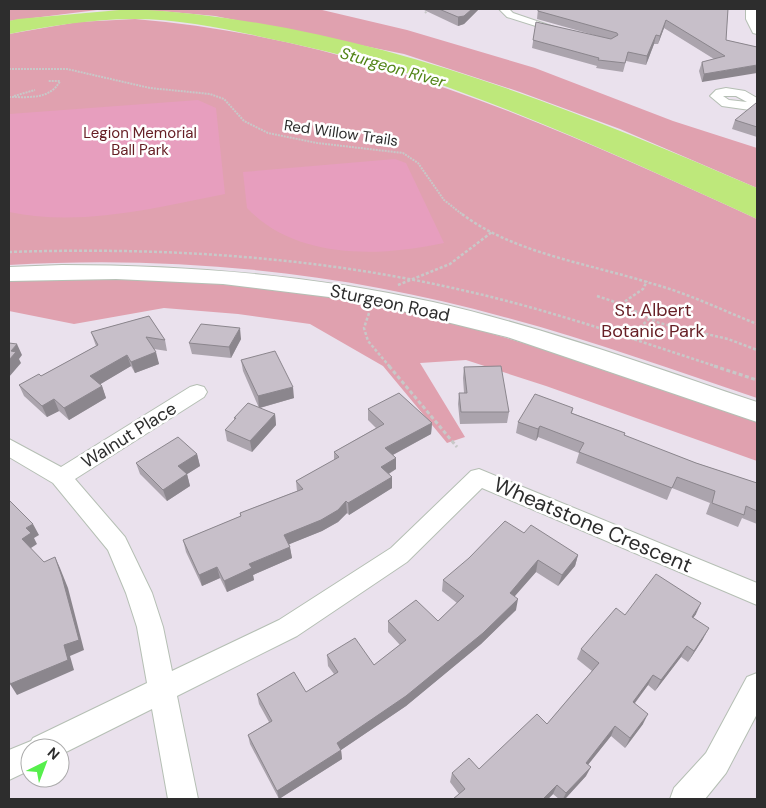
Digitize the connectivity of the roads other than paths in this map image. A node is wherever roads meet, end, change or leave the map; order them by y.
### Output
1 (504, 9) edge
2 (752, 9) edge
3 (757, 31) edge
4 (573, 35) edge
5 (9, 274) edge
6 (197, 392) dead end
7 (757, 412) edge
8 (9, 447) edge
9 (61, 477) junction
10 (757, 594) edge
11 (757, 686) edge
12 (162, 688) junction
13 (63, 738) edge
14 (182, 799) edge
15 (685, 799) edge

1 - 4 street
2 - 3 street
5 - 7 main road, Sturgeon Road
6 - 9 street, Walnut Place
8 - 9 street
9 - 12 street
10 - 12 street, Wheatstone Crescent
11 - 15 street
12 - 13 street
12 - 14 street

